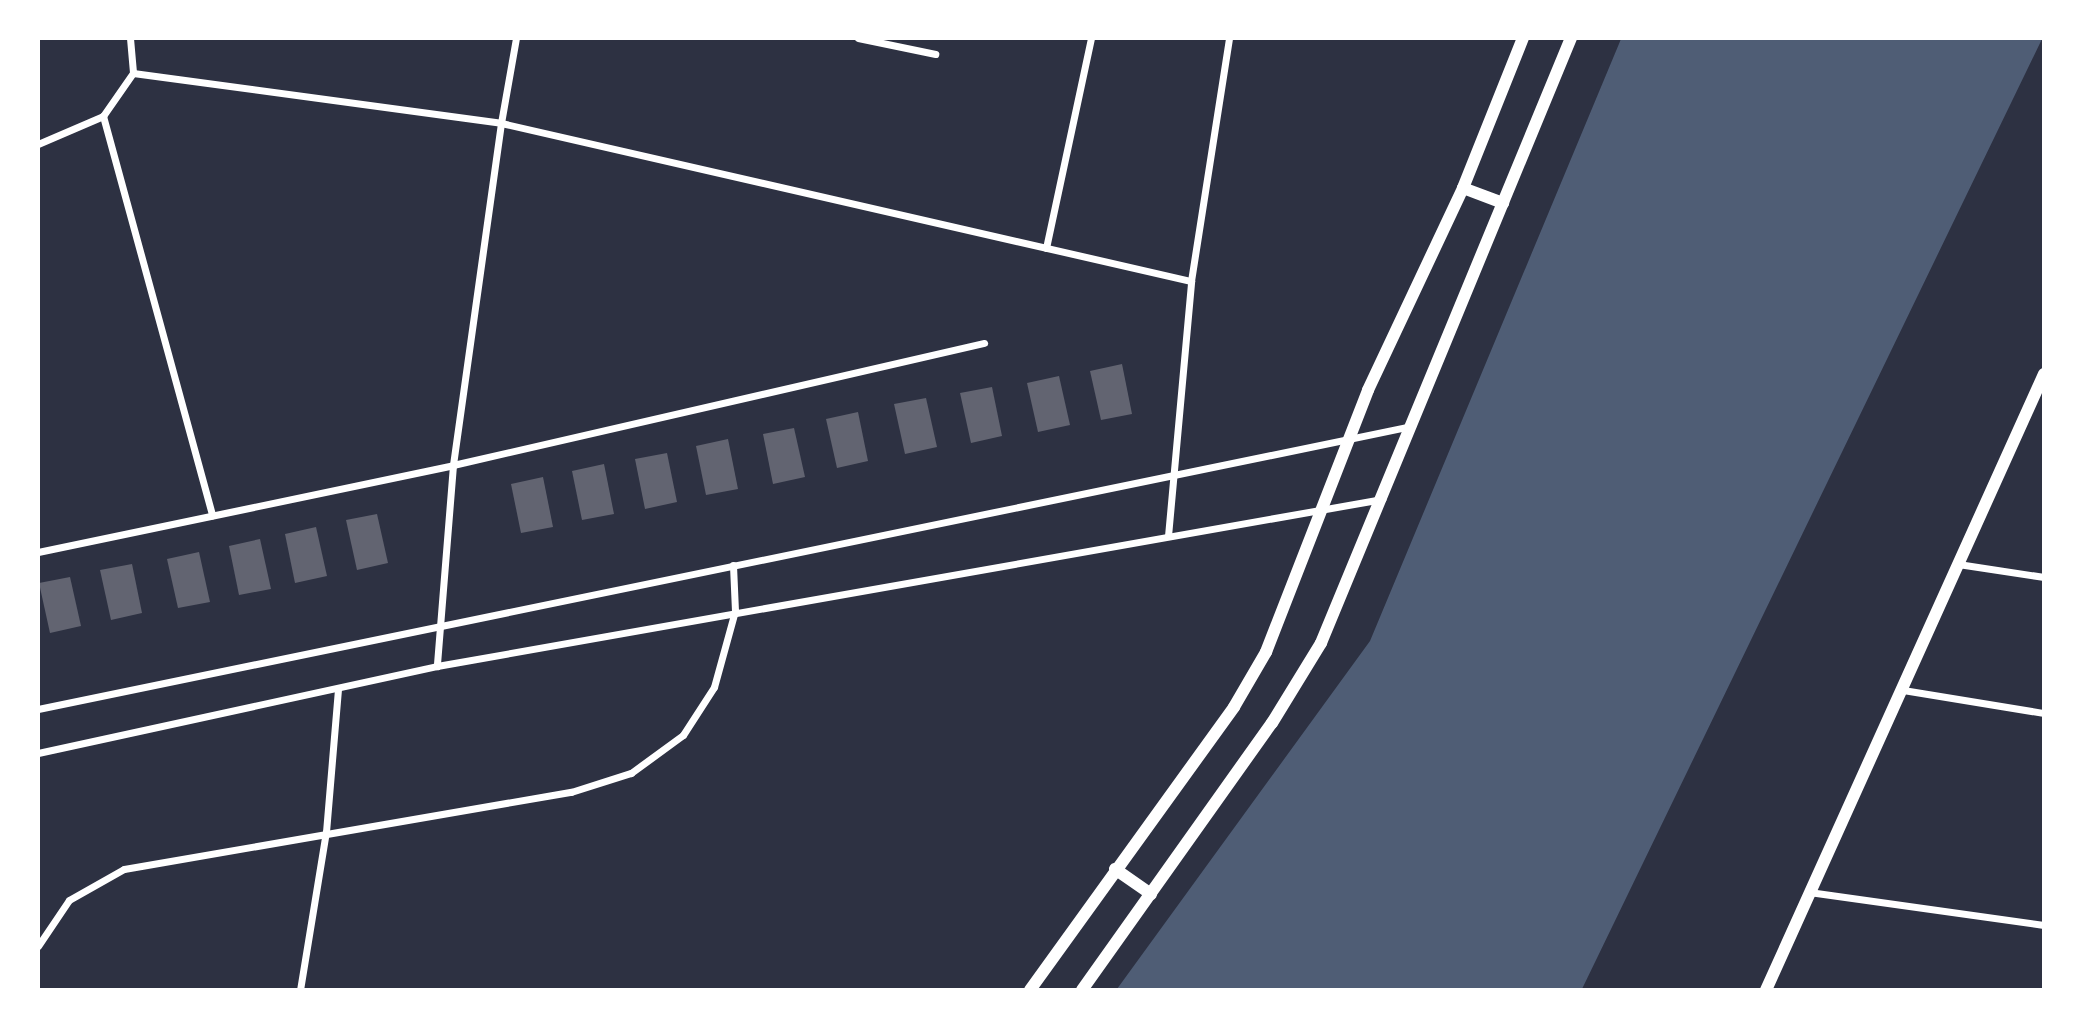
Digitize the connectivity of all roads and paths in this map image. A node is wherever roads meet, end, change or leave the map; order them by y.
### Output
1 (130, 38) edge
2 (516, 38) edge
3 (858, 38) edge
4 (1091, 38) edge
5 (1229, 38) edge
6 (1523, 38) edge
7 (1571, 38) edge
8 (935, 54) dead end
9 (133, 73) junction
10 (103, 116) junction
11 (501, 122) junction
12 (38, 144) edge
13 (1463, 188) junction
14 (1503, 203) junction
15 (1046, 248) junction
16 (1191, 281) junction
17 (984, 343) dead end
18 (2043, 374) edge
19 (1413, 425) junction
20 (1347, 440) junction
21 (453, 465) junction
22 (1174, 475) junction
23 (1383, 499) junction
24 (1320, 510) junction
25 (212, 515) junction
26 (1168, 536) junction
27 (38, 552) edge
28 (1956, 564) junction
29 (733, 565) junction
30 (2043, 578) edge
31 (735, 611) junction
32 (441, 622) junction
33 (437, 666) junction
34 (338, 690) junction
35 (1903, 690) junction
36 (38, 709) edge
37 (2043, 713) edge
38 (38, 753) edge
39 (326, 832) junction
40 (1115, 869) junction
41 (1809, 892) junction
42 (1151, 894) junction
43 (2043, 925) edge
44 (38, 946) edge
45 (300, 989) edge
46 (1030, 989) edge
47 (1082, 989) edge
48 (1766, 989) edge

1 - 9 street
2 - 11 street
3 - 8 street
4 - 15 street
5 - 16 street
6 - 13 street
7 - 14 street
9 - 10 street
9 - 11 street
10 - 12 street
10 - 25 street
11 - 15 street
11 - 21 street
13 - 14 street
13 - 20 street
14 - 19 street
15 - 16 street
16 - 22 street
17 - 21 street
18 - 28 street
19 - 20 street
19 - 23 street
20 - 22 street
20 - 24 street
21 - 25 street
21 - 32 street
22 - 26 street
22 - 29 street
23 - 24 street
23 - 42 street
24 - 26 street
24 - 40 street
25 - 27 street
26 - 31 street
28 - 30 street
28 - 35 street
29 - 31 street
29 - 32 street
31 - 33 street
31 - 39 street
32 - 33 street
32 - 36 street
33 - 34 street
34 - 38 street
34 - 39 street
35 - 37 street
35 - 41 street
39 - 44 street
39 - 45 street
40 - 42 street
40 - 46 street
41 - 43 street
41 - 48 street
42 - 47 street

